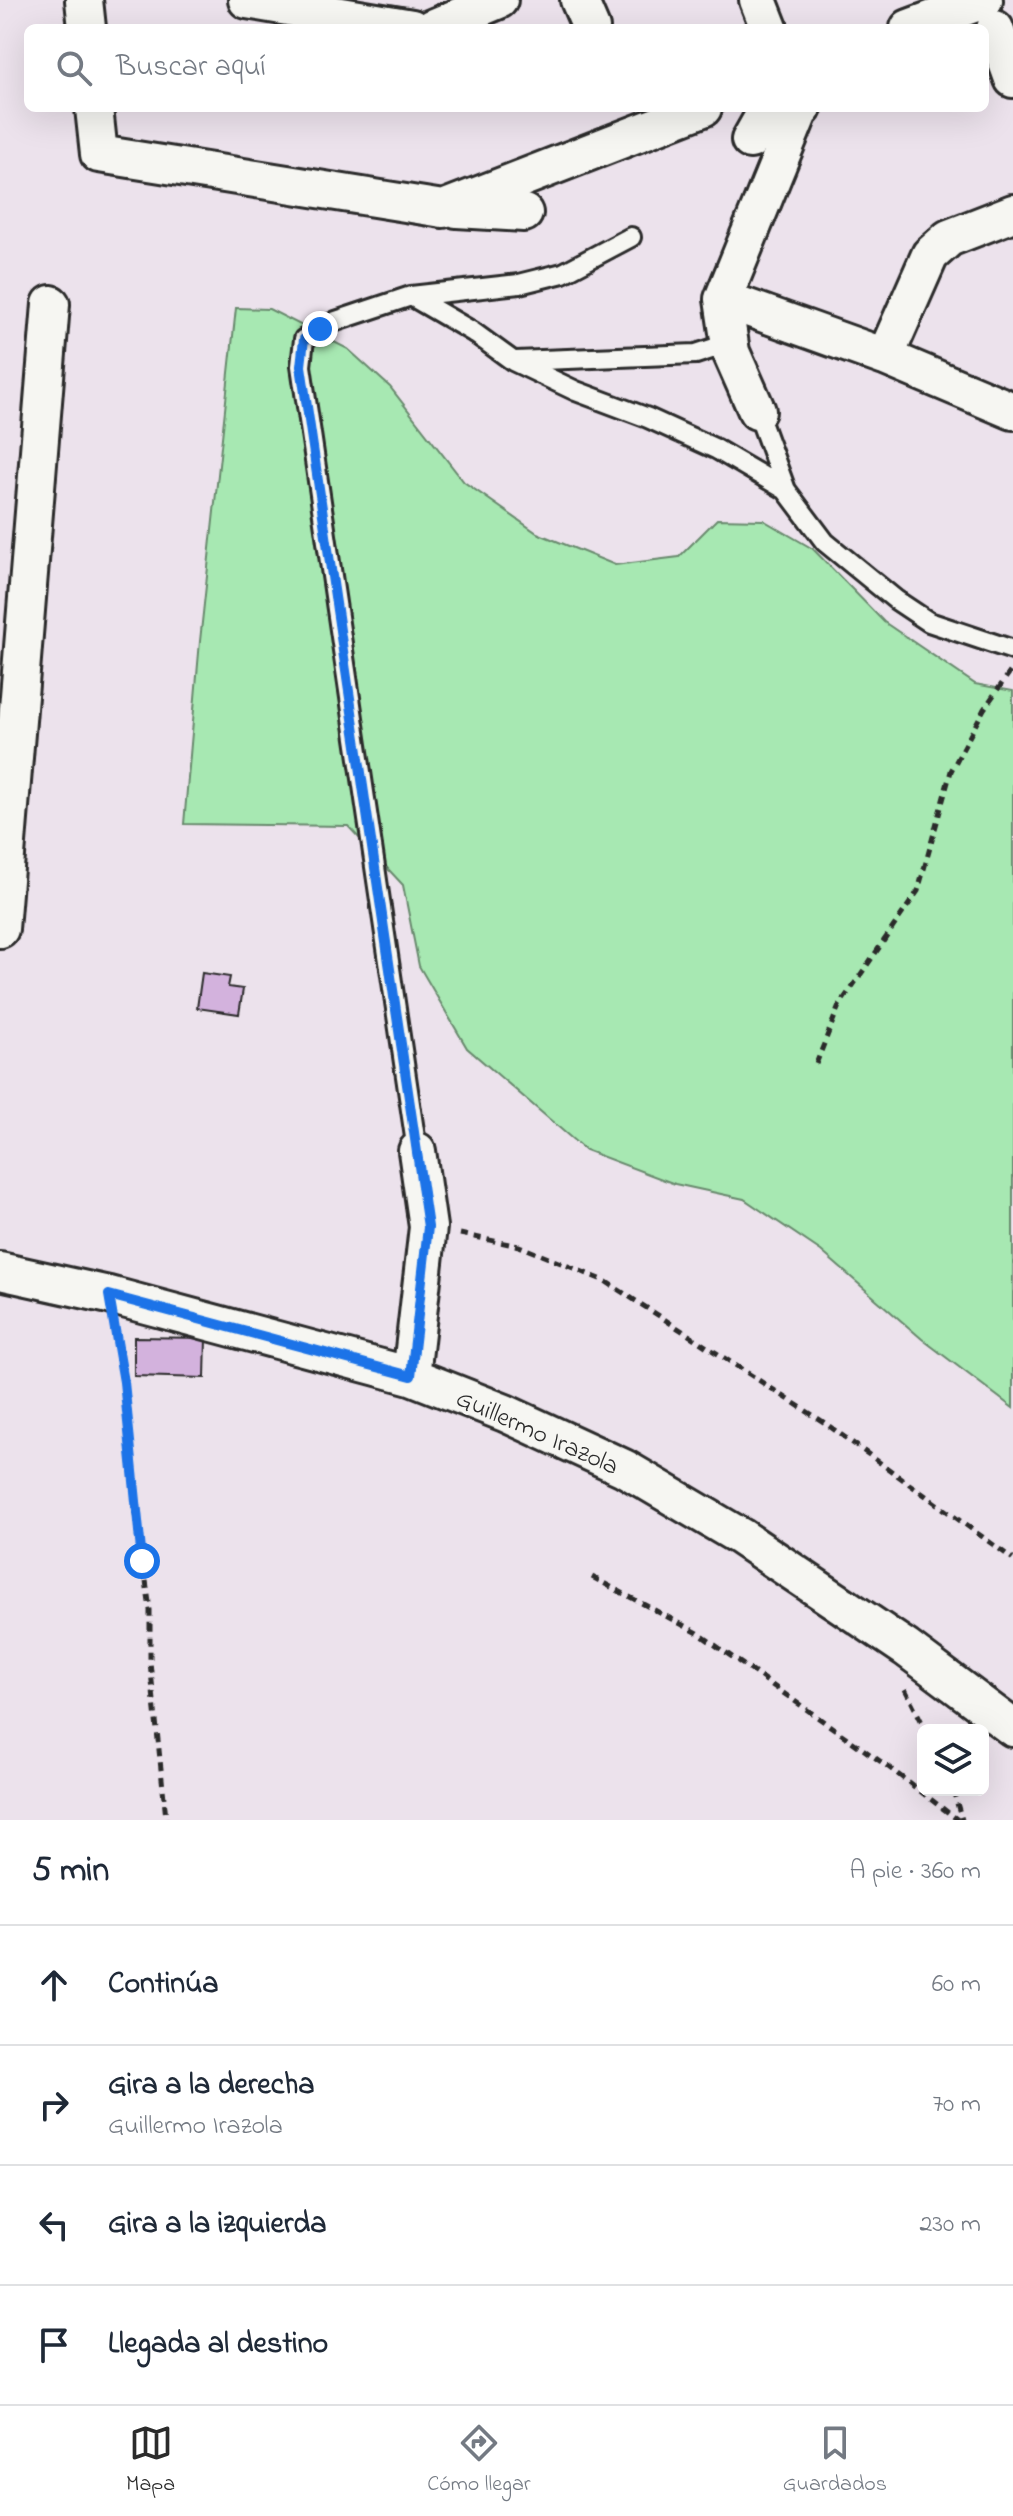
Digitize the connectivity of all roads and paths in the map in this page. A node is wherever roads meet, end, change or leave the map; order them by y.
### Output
1 (84, 0) edge
2 (499, 0) edge
3 (579, 0) edge
4 (758, 0) edge
5 (262, 1) edge
6 (994, 21) edge
7 (87, 24) edge
8 (390, 24) edge
9 (442, 24) edge
10 (589, 24) edge
11 (767, 24) edge
12 (958, 24) edge
13 (1013, 79) edge
14 (94, 112) edge
15 (682, 112) edge
16 (766, 112) edge
17 (799, 112) edge
18 (631, 122) edge
19 (750, 140) dead end
20 (443, 209) junction
21 (524, 213) dead end
22 (1013, 213) edge
23 (631, 237) dead end
24 (411, 296) junction
25 (723, 299) junction
26 (51, 304) dead end
27 (730, 343) junction
28 (885, 357) junction
29 (513, 361) junction
30 (757, 411) joint
31 (1013, 411) edge
32 (786, 490) junction
33 (1013, 650) edge
34 (1013, 668) edge
35 (0, 929) edge
36 (816, 1064) dead end
37 (417, 1151) joint
38 (428, 1227) junction
39 (0, 1271) edge
40 (109, 1295) junction
41 (411, 1376) junction
42 (1013, 1559) edge
43 (592, 1577) dead end
44 (1013, 1728) edge
45 (954, 1796) edge
46 (166, 1818) dead end
47 (960, 1820) edge

1 - 7 street
2 - 9 street
3 - 10 street
4 - 11 street
5 - 8 street
6 - 12 street
6 - 13 street
14 - 20 street
15 - 18 street
16 - 19 street
17 - 25 street
18 - 20 street
20 - 21 street
22 - 28 street
23 - 24 lane
24 - 29 lane
24 - 37 lane
25 - 27 street
25 - 28 street
26 - 35 street
27 - 29 lane
27 - 30 street
28 - 31 street
29 - 32 lane
30 - 32 lane
32 - 33 lane
34 - 36 path
37 - 38 street
38 - 41 street
38 - 42 path
39 - 40 street, Guillermo Irazola
40 - 41 street, Guillermo Irazola
40 - 46 path
41 - 44 street, Guillermo Irazola
43 - 47 path
45 - 47 path

